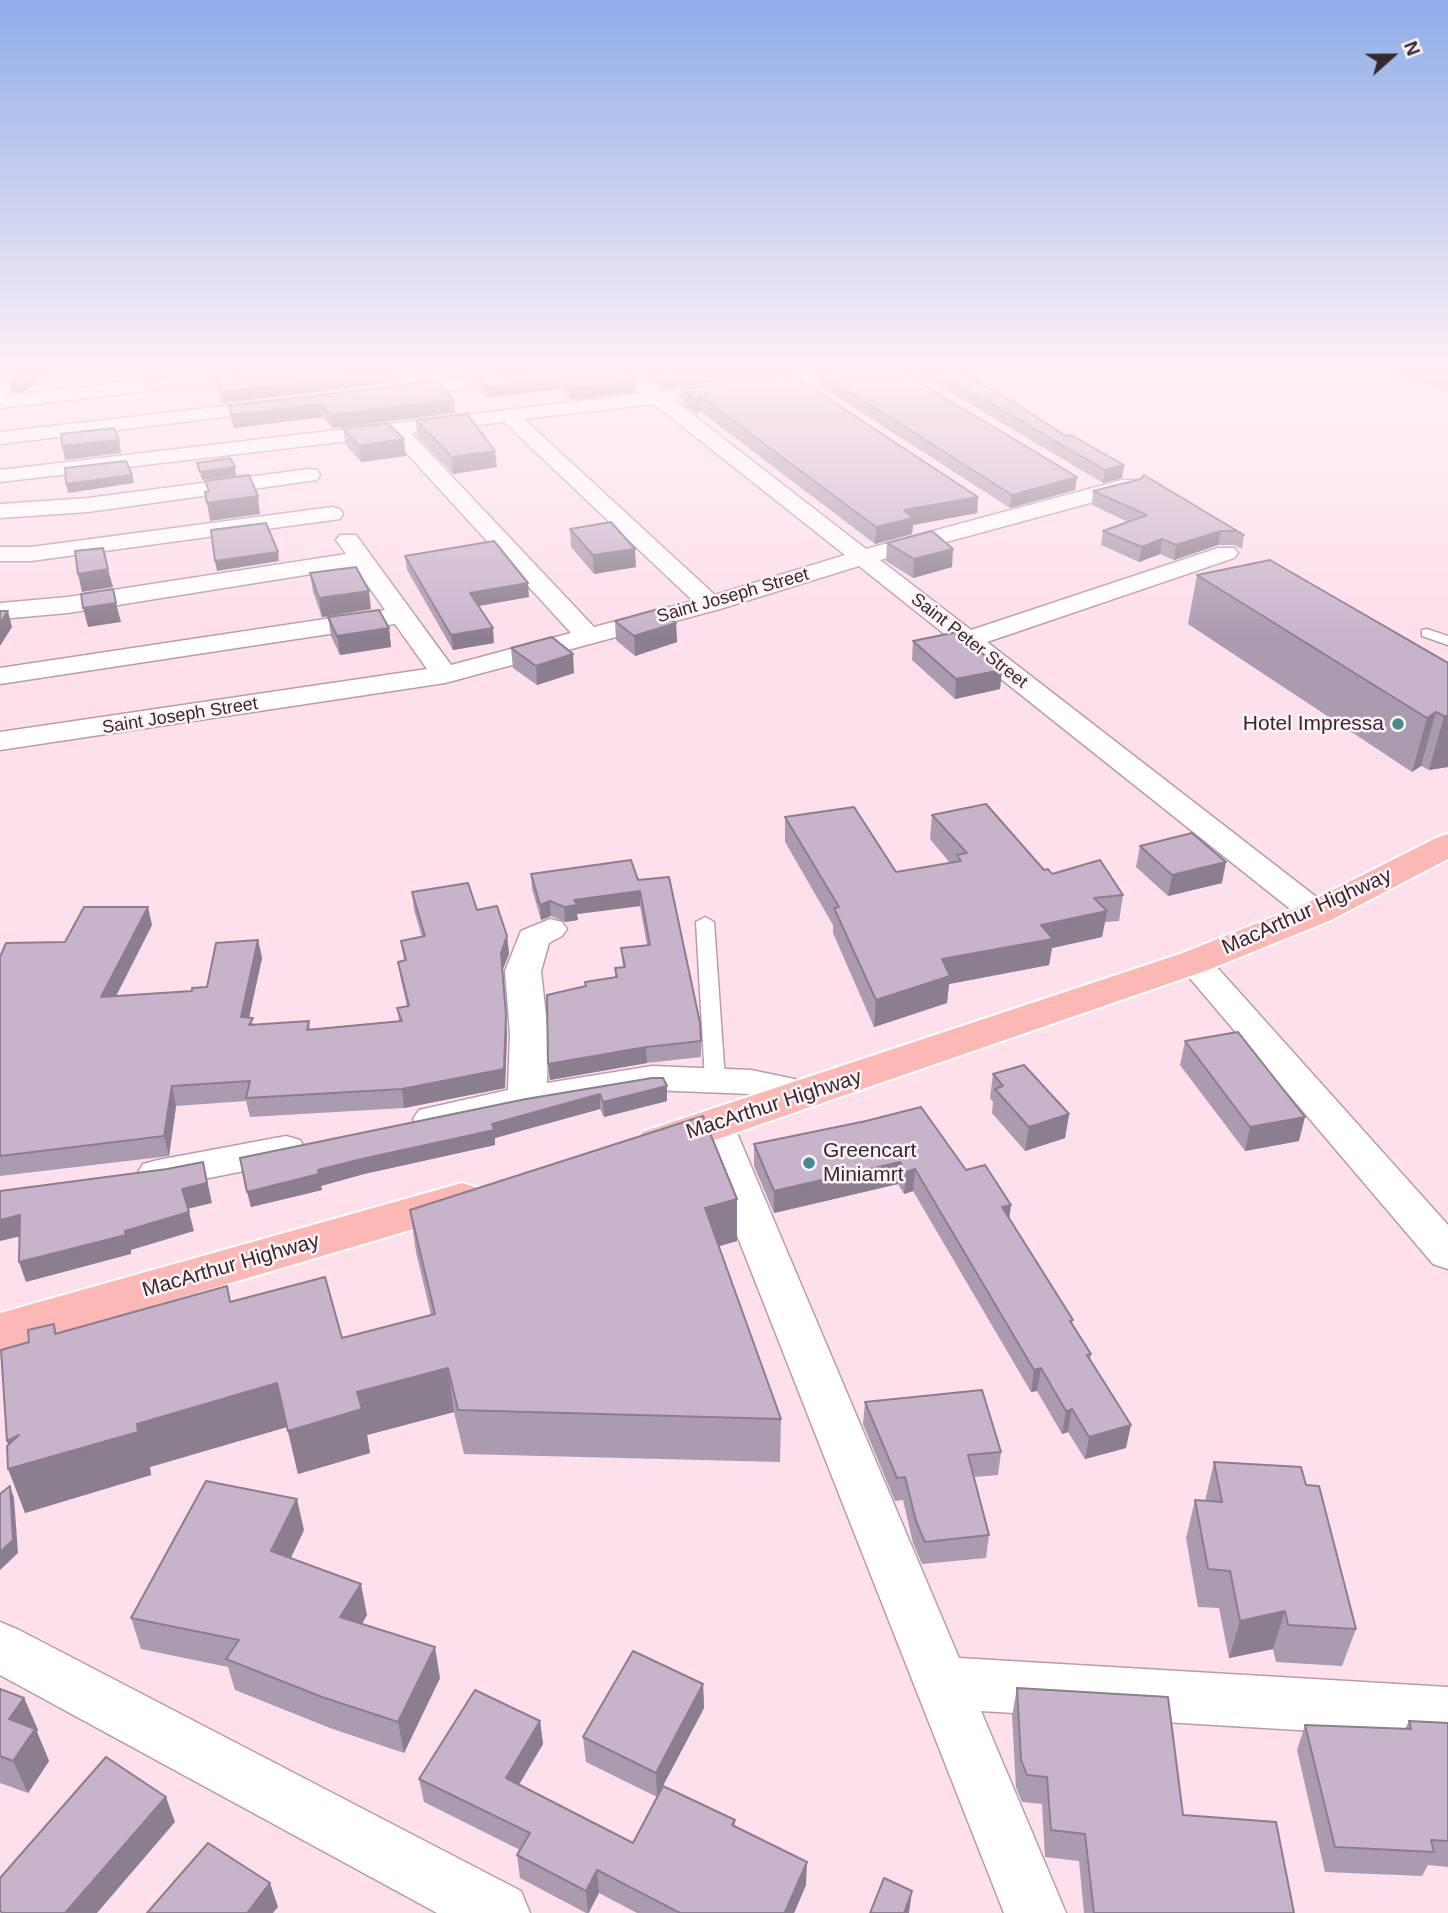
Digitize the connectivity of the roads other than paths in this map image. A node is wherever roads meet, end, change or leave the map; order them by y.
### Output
1 (150, 458) edge
2 (299, 458) edge
3 (423, 458) edge
4 (554, 458) edge
5 (739, 458) edge
6 (309, 475) junction
7 (0, 477) edge
8 (1130, 485) edge
9 (983, 504) dead end
10 (0, 511) edge
11 (332, 514) junction
12 (1006, 519) junction
13 (1226, 553) dead end
14 (0, 554) edge
15 (864, 557) junction
16 (360, 559) junction
17 (711, 604) junction
18 (0, 611) edge
19 (401, 615) junction
20 (1427, 633) dead end
21 (589, 637) junction
22 (968, 640) junction
23 (1448, 641) edge
24 (445, 675) junction
25 (0, 676) edge
26 (0, 741) edge
27 (1448, 845) edge
28 (1316, 912) junction
29 (705, 922) dead end
30 (550, 929) dead end
31 (1194, 962) junction
32 (527, 1099) junction
33 (715, 1103) junction
34 (396, 1127) edge
35 (317, 1144) edge
36 (622, 1153) edge
37 (119, 1179) edge
38 (503, 1187) edge
39 (1448, 1253) edge
40 (0, 1332) edge
41 (0, 1647) edge
42 (942, 1683) junction
43 (1448, 1713) edge
44 (499, 1913) edge
45 (1035, 1913) edge

1 - 7 street
2 - 6 street
3 - 21 street
4 - 17 street
5 - 15 street, Saint Peter Street
6 - 10 street
6 - 11 street
8 - 12 street, Saint Joseph Street
9 - 12 street
11 - 14 street
11 - 16 street
12 - 15 street, Saint Joseph Street
13 - 22 street
15 - 17 street, Saint Joseph Street
15 - 22 street, Saint Peter Street
16 - 18 street
16 - 19 street
17 - 21 street, Saint Joseph Street
19 - 24 street
19 - 25 street
20 - 23 lane
21 - 24 street, Saint Joseph Street
22 - 28 street, Saint Peter Street
24 - 26 street, Saint Joseph Street
27 - 28 highway, MacArthur Highway
28 - 31 highway, MacArthur Highway
29 - 33 lane
30 - 32 street
31 - 33 highway, MacArthur Highway
31 - 39 street
32 - 33 street
32 - 34 street
33 - 36 highway, MacArthur Highway
33 - 42 street
35 - 37 street
38 - 40 highway, MacArthur Highway
41 - 44 street
42 - 43 street
42 - 45 street

